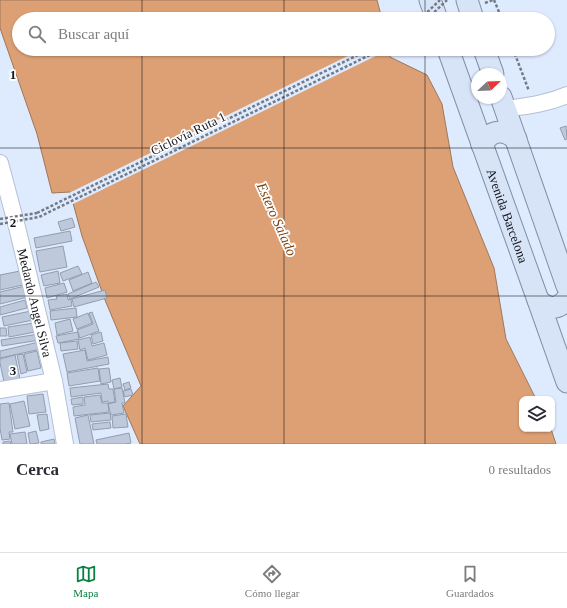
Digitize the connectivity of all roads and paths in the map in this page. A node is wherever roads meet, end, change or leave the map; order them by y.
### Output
1 (430, 0) edge
2 (440, 0) edge
3 (447, 0) edge
4 (494, 0) edge
5 (475, 7) edge
6 (427, 12) edge
7 (434, 12) edge
8 (434, 12) edge
9 (499, 12) edge
10 (356, 56) edge
11 (368, 56) edge
12 (450, 56) edge
13 (487, 56) edge
14 (516, 56) edge
15 (491, 68) edge
16 (530, 94) dead end
17 (567, 95) edge
18 (507, 103) edge
19 (503, 104) edge
20 (503, 104) edge
21 (472, 118) junction
22 (516, 139) junction
23 (482, 145) junction
24 (0, 163) edge
25 (0, 219) edge
26 (0, 224) edge
27 (567, 286) edge
28 (567, 299) edge
29 (538, 300) junction
30 (567, 312) edge
31 (548, 329) junction
32 (54, 381) junction
33 (567, 382) edge
34 (0, 390) edge
35 (65, 444) edge

1 - 7 main road
2 - 6 path, bridge
3 - 8 path, bridge
4 - 5 path
4 - 9 path
10 - 25 path, bridge
11 - 26 path, Ciclovía Ruta 1, bridge
12 - 21 main road, Avenida Barcelona
13 - 15 main road
14 - 16 path
17 - 18 street
19 - 21 main road
20 - 22 main road
21 - 23 main road, Avenida Barcelona
22 - 23 main road
22 - 27 main road
23 - 29 main road, Avenida Barcelona
24 - 32 street, Medardo Angel Silva
28 - 29 main road
29 - 31 main road, Avenida Barcelona
30 - 31 main road
31 - 33 main road, Avenida Barcelona
32 - 34 street
32 - 35 street, Medardo Angel Silva

